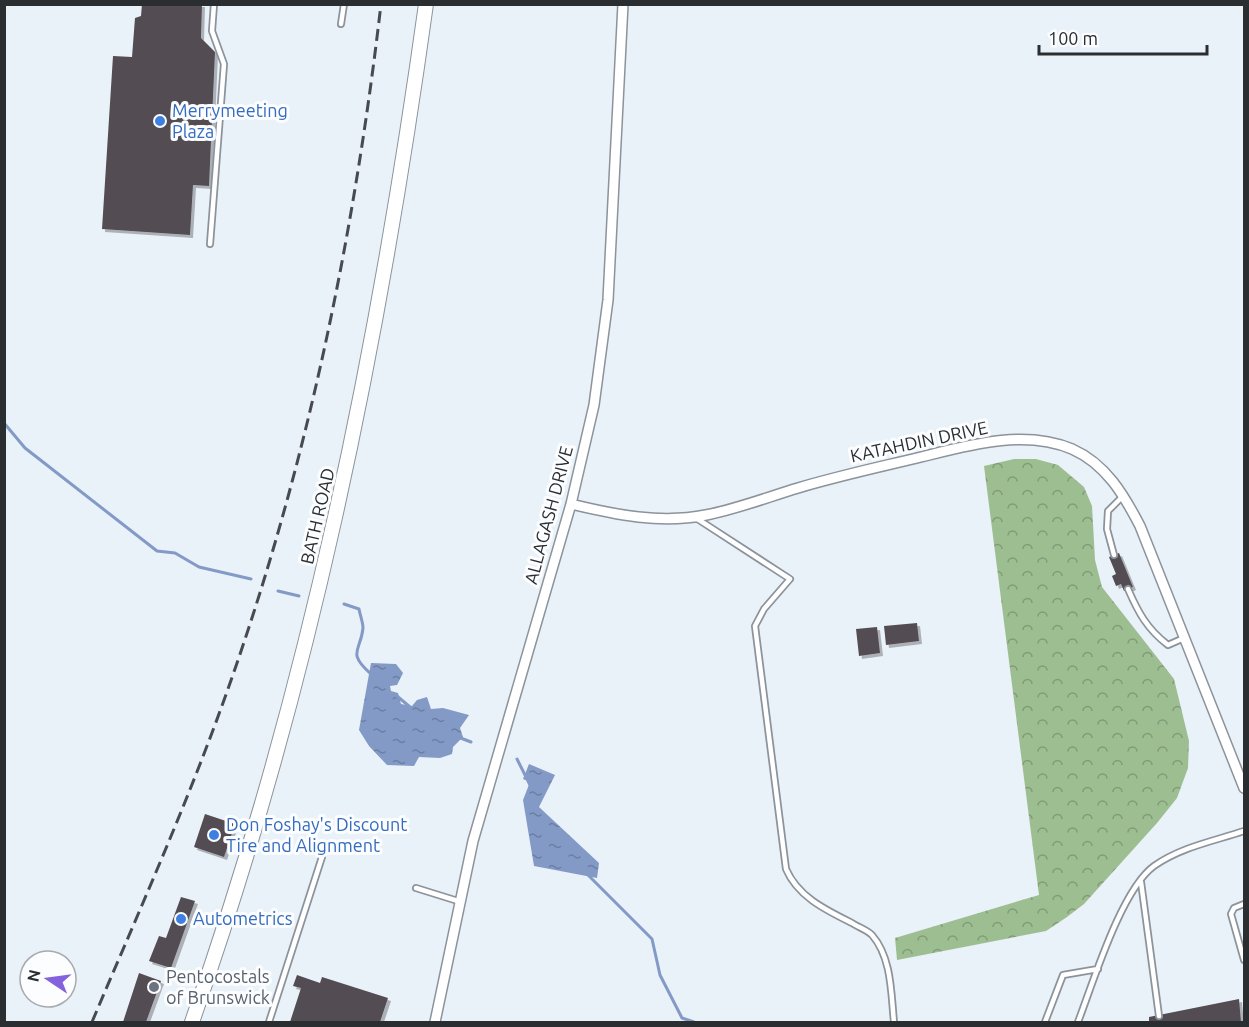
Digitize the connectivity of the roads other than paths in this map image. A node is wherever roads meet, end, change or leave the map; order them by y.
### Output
1 (214, 4) edge
2 (344, 4) edge
3 (426, 4) edge
4 (623, 4) edge
5 (341, 24) dead end
6 (210, 244) dead end
7 (1124, 495) junction
8 (571, 504) junction
9 (693, 517) junction
10 (1114, 555) dead end
11 (1128, 589) dead end
12 (1186, 637) junction
13 (1245, 788) edge
14 (1245, 831) edge
15 (322, 856) dead end
16 (1141, 881) junction
17 (416, 888) dead end
18 (461, 902) junction
19 (1245, 904) edge
20 (1245, 960) edge
21 (1098, 969) junction
22 (1159, 1016) dead end
23 (192, 1023) edge
24 (269, 1023) edge
25 (435, 1023) edge
26 (894, 1023) edge
27 (1045, 1023) edge
28 (1078, 1023) edge

1 - 6 lane
2 - 5 lane
3 - 23 main road, BATH ROAD
4 - 8 street, ALLAGASH DRIVE
7 - 9 street, KATAHDIN DRIVE
7 - 10 lane
7 - 12 street, KATAHDIN DRIVE
8 - 9 street, KATAHDIN DRIVE
8 - 18 street, ALLAGASH DRIVE
9 - 26 lane
11 - 12 lane
12 - 13 street, KATAHDIN DRIVE
14 - 16 lane
15 - 24 lane
16 - 21 lane
16 - 22 lane
17 - 18 lane
18 - 25 street, ALLAGASH DRIVE
19 - 20 lane
21 - 27 lane
21 - 28 lane

